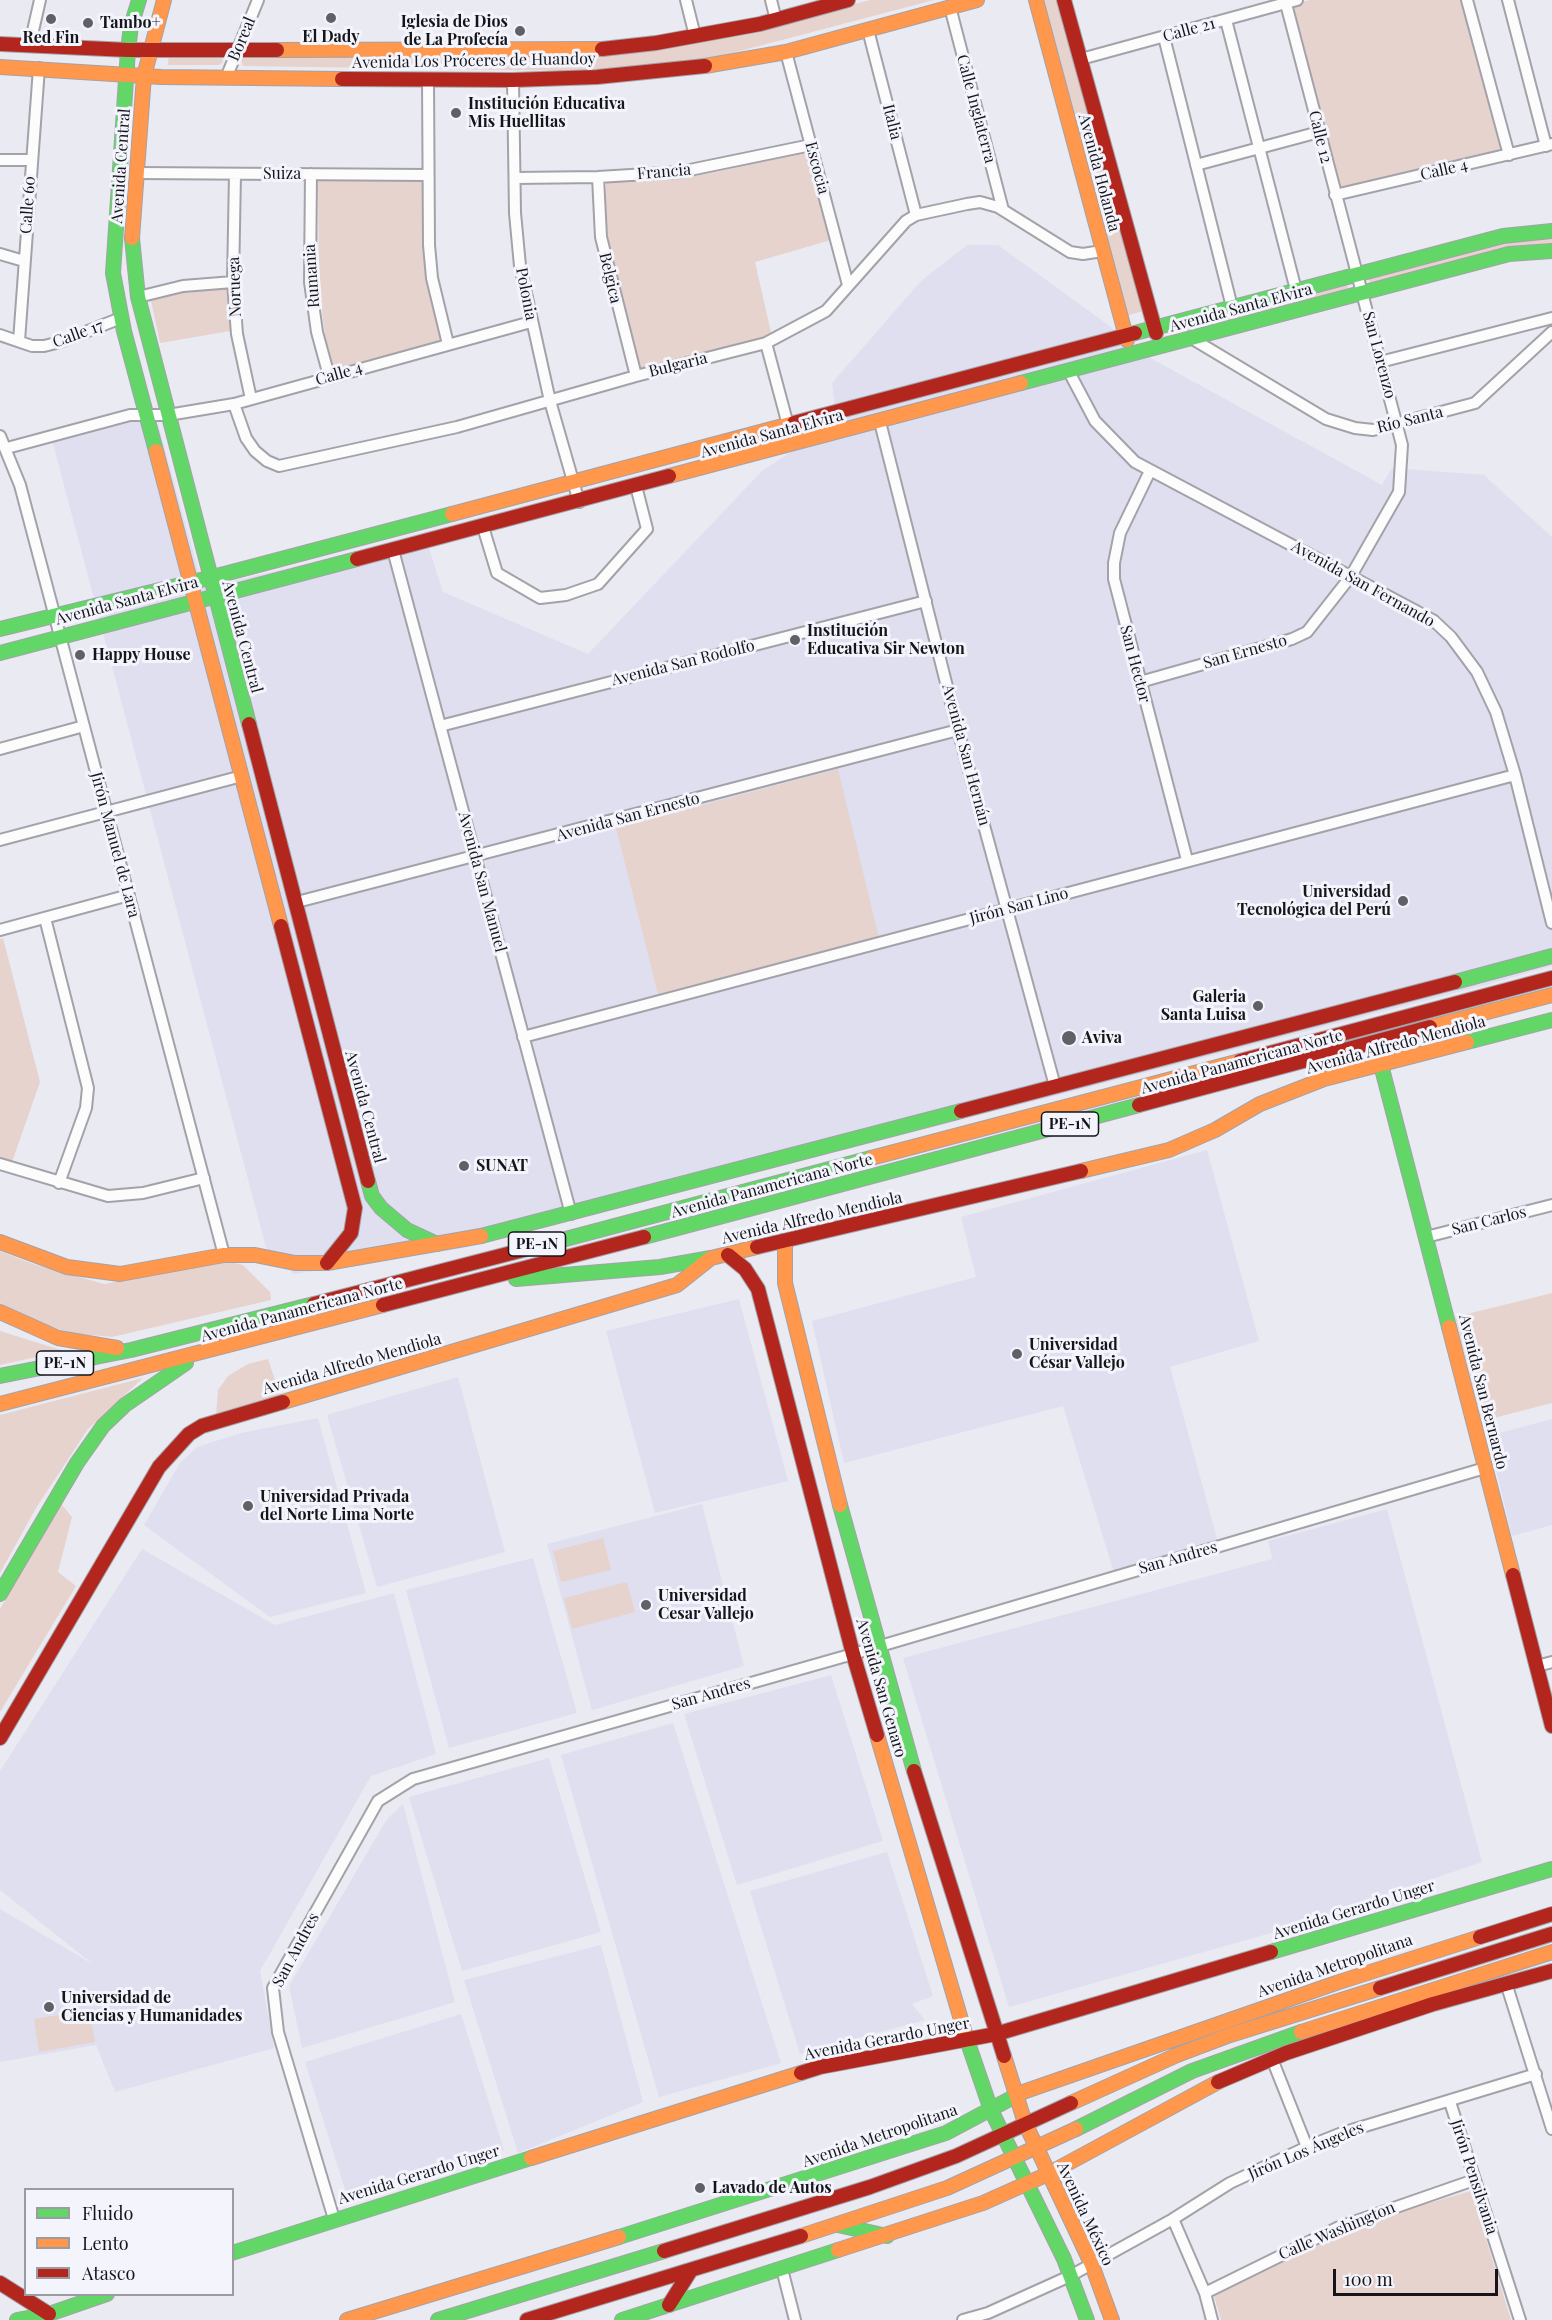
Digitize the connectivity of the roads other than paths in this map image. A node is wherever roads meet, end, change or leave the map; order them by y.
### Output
1 (40, 0) edge
2 (139, 0) edge
3 (164, 0) edge
4 (258, 0) edge
5 (686, 0) edge
6 (771, 0) edge
7 (849, 0) edge
8 (976, 0) edge
9 (1036, 0) edge
10 (1064, 0) edge
11 (1467, 0) edge
12 (1508, 0) edge
13 (1289, 1) edge
14 (950, 7) junction
15 (776, 20) junction
16 (1226, 20) junction
17 (868, 30) junction
18 (695, 36) junction
19 (1164, 37) junction
20 (0, 44) edge
21 (30, 44) junction
22 (128, 50) junction
23 (149, 50) junction
24 (238, 50) junction
25 (786, 52) junction
26 (1081, 59) junction
27 (0, 67) edge
28 (39, 68) junction
29 (127, 75) junction
30 (144, 76) junction
31 (226, 78) junction
32 (428, 80) junction
33 (513, 80) junction
34 (1319, 132) junction
35 (811, 145) junction
36 (1549, 145) edge
37 (1259, 148) junction
38 (1509, 154) junction
39 (0, 160) edge
40 (31, 160) junction
41 (1196, 165) junction
42 (137, 173) junction
43 (235, 174) junction
44 (311, 174) junction
45 (427, 175) junction
46 (598, 177) junction
47 (515, 178) junction
48 (1335, 195) junction
49 (1003, 210) junction
50 (916, 215) junction
51 (1552, 231) edge
52 (1102, 250) junction
53 (1552, 251) edge
54 (0, 254) edge
55 (24, 261) junction
56 (1357, 274) junction
57 (233, 282) junction
58 (848, 285) junction
59 (1296, 290) junction
60 (1362, 294) junction
61 (138, 297) junction
62 (1232, 307) junction
63 (121, 318) junction
64 (1552, 318) edge
65 (531, 322) junction
66 (1154, 327) junction
67 (1552, 332) edge
68 (1126, 334) junction
69 (0, 335) edge
70 (1191, 338) junction
71 (19, 341) junction
72 (766, 343) junction
73 (448, 344) junction
74 (1160, 346) junction
75 (1132, 354) junction
76 (1380, 362) junction
77 (1068, 370) junction
78 (329, 376) junction
79 (636, 376) junction
80 (251, 399) junction
81 (550, 401) junction
82 (234, 404) junction
83 (841, 411) junction
84 (146, 415) junction
85 (168, 415) junction
86 (880, 422) junction
87 (788, 425) junction
88 (1398, 425) junction
89 (846, 431) junction
90 (0, 436) edge
91 (7, 448) junction
92 (1150, 471) junction
93 (1400, 472) joint
94 (573, 482) junction
95 (636, 486) junction
96 (579, 502) junction
97 (483, 527) junction
98 (393, 550) junction
99 (1352, 576) junction
100 (209, 578) junction
101 (191, 580) junction
102 (214, 594) junction
103 (196, 599) junction
104 (926, 601) junction
105 (54, 615) junction
106 (0, 629) edge
107 (60, 636) junction
108 (0, 653) edge
109 (1140, 682) junction
110 (84, 726) junction
111 (440, 726) junction
112 (958, 730) junction
113 (0, 748) edge
114 (1515, 775) junction
115 (242, 776) junction
116 (107, 812) junction
117 (0, 840) edge
118 (475, 857) junction
119 (1186, 860) junction
120 (129, 895) junction
121 (297, 902) junction
122 (1007, 910) junction
123 (45, 918) junction
124 (1552, 923) edge
125 (0, 930) edge
126 (1552, 956) edge
127 (1552, 978) edge
128 (1552, 995) edge
129 (1552, 1020) edge
130 (524, 1037) junction
131 (1381, 1065) junction
132 (1055, 1086) junction
133 (349, 1115) junction
134 (334, 1120) junction
135 (0, 1164) edge
136 (204, 1178) junction
137 (59, 1183) junction
138 (1552, 1205) edge
139 (571, 1214) junction
140 (1426, 1237) junction
141 (785, 1241) junction
142 (0, 1242) edge
143 (437, 1244) junction
144 (224, 1255) junction
145 (728, 1255) junction
146 (711, 1258) junction
147 (327, 1263) junction
148 (484, 1280) junction
149 (0, 1312) edge
150 (131, 1350) junction
151 (197, 1355) junction
152 (0, 1376) edge
153 (0, 1404) edge
154 (830, 1466) junction
155 (1485, 1468) junction
156 (806, 1472) junction
157 (0, 1594) edge
158 (877, 1646) junction
159 (853, 1654) junction
160 (1552, 1662) edge
161 (1537, 1666) junction
162 (1552, 1726) edge
163 (0, 1738) edge
164 (1552, 1869) edge
165 (1552, 1914) edge
166 (1552, 1934) edge
167 (1552, 1952) edge
168 (1552, 1971) edge
169 (1506, 1983) junction
170 (996, 2034) junction
171 (967, 2041) junction
172 (1272, 2059) junction
173 (1204, 2067) junction
174 (1536, 2074) junction
175 (1016, 2095) junction
176 (1186, 2098) junction
177 (1450, 2102) junction
178 (991, 2110) junction
179 (1025, 2123) junction
180 (1552, 2129) edge
181 (1002, 2135) junction
182 (1307, 2147) junction
183 (1038, 2148) junction
184 (1014, 2158) junction
185 (1048, 2174) junction
186 (1474, 2180) junction
187 (1027, 2183) junction
188 (1173, 2219) junction
189 (334, 2220) junction
190 (836, 2224) junction
191 (887, 2236) junction
192 (234, 2252) edge
193 (1092, 2265) junction
194 (782, 2269) junction
195 (691, 2270) junction
196 (1070, 2276) junction
197 (0, 2283) edge
198 (1204, 2294) junction
199 (104, 2296) edge
200 (669, 2305) junction
201 (49, 2314) junction
202 (989, 2316) edge
203 (16, 2320) edge
204 (347, 2320) edge
205 (438, 2320) edge
206 (526, 2320) edge
207 (622, 2320) edge
208 (795, 2320) edge
209 (963, 2320) edge
210 (1088, 2320) edge
211 (1112, 2320) edge
212 (1212, 2320) edge
213 (1520, 2320) edge

1 - 21 street
2 - 22 main road, Avenida Central
3 - 23 main road, Avenida Central
4 - 24 street, Boreal
5 - 18 street
6 - 15 street
7 - 15 main road, Avenida Los Próceres de Huandoy
8 - 14 main road, Avenida Los Próceres de Huandoy
9 - 52 main road, Avenida Holanda
10 - 26 main road, Avenida Holanda
11 - 38 street
12 - 36 street
13 - 16 street, Calle 21
13 - 34 street, Calle 12
14 - 17 main road, Avenida Los Próceres de Huandoy
14 - 49 street, Calle Inglaterra
15 - 18 main road, Avenida Los Próceres de Huandoy
16 - 19 street, Calle 21
16 - 37 street
17 - 25 main road, Avenida Los Próceres de Huandoy
17 - 50 street, Italia
18 - 24 main road, Avenida Los Próceres de Huandoy
19 - 26 street, Calle 21
19 - 41 street
20 - 21 main road, Avenida Los Próceres de Huandoy
21 - 22 main road, Avenida Los Próceres de Huandoy
22 - 23 main road, Avenida Los Próceres de Huandoy
22 - 29 main road, Avenida Central
23 - 24 main road, Avenida Los Próceres de Huandoy
23 - 30 main road, Avenida Central
24 - 31 street, Boreal
25 - 33 main road, Avenida Los Próceres de Huandoy
25 - 35 street, Escocia
26 - 66 main road, Avenida Holanda
27 - 28 main road, Avenida Los Próceres de Huandoy
28 - 29 main road, Avenida Los Próceres de Huandoy
28 - 40 street, Calle 60
29 - 30 main road, Avenida Los Próceres de Huandoy
29 - 63 main road, Avenida Central
30 - 31 main road, Avenida Los Próceres de Huandoy
30 - 42 main road, Avenida Central
31 - 32 main road, Avenida Los Próceres de Huandoy
32 - 33 main road, Avenida Los Próceres de Huandoy
32 - 45 street
33 - 47 street, Polonia
34 - 37 street
34 - 48 street, Calle 12
35 - 46 street, Francia
35 - 58 street, Escocia
36 - 38 street, Calle 4
37 - 41 street
37 - 59 street
38 - 48 street, Calle 4
39 - 40 street
40 - 55 street, Calle 60
41 - 62 street
42 - 43 street, Suiza
42 - 61 main road, Avenida Central
43 - 44 street, Suiza
43 - 57 street, Noruega
44 - 45 street, Suiza
44 - 78 street, Rumania
45 - 73 street
46 - 47 street, Francia
46 - 79 street, Belgica
47 - 65 street, Polonia
48 - 56 street, Calle 12
49 - 50 street, Bulgaria
49 - 52 street, Bulgaria
50 - 58 street, Bulgaria
51 - 56 main road, Avenida Santa Elvira
52 - 68 main road, Avenida Holanda
53 - 60 main road, Avenida Santa Elvira
54 - 55 street
55 - 71 street, Calle 60
56 - 59 main road, Avenida Santa Elvira
56 - 60 street, San Lorenzo
57 - 61 street
57 - 80 street, Noruega
58 - 72 street, Bulgaria
59 - 62 main road, Avenida Santa Elvira
60 - 70 main road, Avenida Santa Elvira
60 - 76 street, San Lorenzo
61 - 85 main road, Avenida Central
62 - 66 main road, Avenida Santa Elvira
63 - 71 street, Calle 17
63 - 84 main road, Avenida Central
64 - 76 street
65 - 73 street, Calle 4
65 - 81 street, Polonia
66 - 68 main road, Avenida Santa Elvira
66 - 74 main road, Avenida Holanda
67 - 88 street, Río Santa
68 - 75 main road, Avenida Holanda
68 - 83 main road, Avenida Santa Elvira
69 - 71 street, Calle 17
70 - 74 main road, Avenida Santa Elvira
70 - 88 street, Río Santa
72 - 79 street, Bulgaria
72 - 87 street
73 - 78 street, Calle 4
74 - 75 main road, Avenida Santa Elvira
75 - 77 main road, Avenida Santa Elvira
76 - 88 street, San Lorenzo
77 - 86 main road, Avenida Santa Elvira
77 - 92 street, Avenida San Fernando
78 - 80 street, Calle 4
79 - 81 street, Bulgaria
80 - 82 street, Calle 4
81 - 82 street, Bulgaria
81 - 94 street, Polonia
82 - 85 street, Calle 4
83 - 87 main road, Avenida Santa Elvira
83 - 89 main road
84 - 85 street, Calle 4
84 - 91 street, Calle 4
84 - 101 main road, Avenida Central
85 - 100 main road, Avenida Central
86 - 89 main road, Avenida Santa Elvira
86 - 104 street, Avenida San Hernán
87 - 94 main road, Avenida Santa Elvira
88 - 93 street, San Lorenzo
89 - 95 main road, Avenida Santa Elvira
90 - 91 street, Jirón Manuel de Lara
91 - 105 street, Jirón Manuel de Lara
92 - 99 street, Avenida San Fernando
92 - 109 street, San Hector
93 - 99 street, San Ernesto
94 - 96 street, Polonia
94 - 100 main road, Avenida Santa Elvira
95 - 96 main road, Avenida Santa Elvira
95 - 97 street
96 - 97 main road, Avenida Santa Elvira
97 - 98 main road, Avenida Santa Elvira
98 - 102 main road, Avenida Santa Elvira
98 - 111 street, Avenida San Manuel
99 - 109 street, San Ernesto
99 - 114 street, Avenida San Fernando
100 - 101 main road, Avenida Santa Elvira
100 - 102 main road, Avenida Central
101 - 103 main road, Avenida Central
101 - 105 main road, Avenida Santa Elvira
102 - 103 main road, Avenida Santa Elvira
102 - 121 main road, Avenida Central
103 - 107 main road, Avenida Santa Elvira
103 - 115 main road, Avenida Central
104 - 111 street, Avenida San Rodolfo
104 - 112 street, Avenida San Hernán
105 - 106 main road, Avenida Santa Elvira
105 - 107 street, Jirón Manuel de Lara
107 - 108 main road, Avenida Santa Elvira
107 - 110 street, Jirón Manuel de Lara
109 - 119 street, San Hector
110 - 113 street
110 - 116 street, Jirón Manuel de Lara
111 - 118 street, Avenida San Manuel
112 - 118 street, Avenida San Ernesto
112 - 122 street, Avenida San Hernán
114 - 119 street, Jirón San Lino
114 - 124 street, Avenida San Fernando
115 - 116 street
115 - 134 main road, Avenida Central
116 - 117 street
116 - 120 street, Jirón Manuel de Lara
118 - 121 street, Avenida San Ernesto
118 - 130 street, Avenida San Manuel
119 - 122 street, Jirón San Lino
120 - 123 street
120 - 136 street, Jirón Manuel de Lara
121 - 133 main road, Avenida Central
122 - 130 street, Jirón San Lino
122 - 132 street, Avenida San Hernán
123 - 125 street
123 - 137 street
126 - 132 main road
127 - 150 main road, Avenida Panamericana Norte / PE-1N
128 - 148 main road, Avenida Panamericana Norte / PE-1N
129 - 131 main road, Avenida Alfredo Mendiola
130 - 139 street, Avenida San Manuel
131 - 140 main road, Avenida San Bernardo
131 - 141 main road, Avenida Alfredo Mendiola
132 - 139 main road
133 - 134 main road
133 - 143 main road, Avenida Central
134 - 147 main road, Avenida Central
135 - 137 street
136 - 137 street
136 - 144 street, Jirón Manuel de Lara
138 - 140 street, San Carlos
139 - 143 main road
140 - 155 main road, Avenida San Bernardo
141 - 145 main road, Avenida Alfredo Mendiola
141 - 154 main road, Avenida San Genaro
142 - 144 main road
143 - 147 main road
144 - 147 main road
145 - 146 main road, Avenida Alfredo Mendiola
145 - 156 main road, Avenida San Genaro
146 - 148 main road
146 - 163 main road, Avenida Alfredo Mendiola
148 - 151 main road, Avenida Panamericana Norte / PE-1N
149 - 150 main road
150 - 152 main road, Avenida Panamericana Norte / PE-1N
151 - 153 main road, Avenida Panamericana Norte / PE-1N
151 - 157 main road
154 - 156 main road
154 - 158 main road, Avenida San Genaro
155 - 158 street, San Andres
155 - 161 main road, Avenida San Bernardo
156 - 159 main road, Avenida San Genaro
158 - 159 street, San Andres
158 - 170 main road, Avenida San Genaro
159 - 171 main road, Avenida San Genaro
159 - 189 street, San Andres
160 - 161 street
161 - 162 main road, Avenida San Bernardo
164 - 170 main road, Avenida Gerardo Unger
165 - 175 main road, Avenida Metropolitana
166 - 179 main road, Avenida Metropolitana
167 - 173 main road
168 - 169 main road
169 - 172 main road
169 - 174 street
170 - 171 main road, Avenida Gerardo Unger
170 - 175 main road, Avenida San Genaro
171 - 178 main road, Avenida San Genaro
171 - 189 main road, Avenida Gerardo Unger
172 - 176 main road
172 - 182 street
173 - 176 main road
173 - 183 main road
174 - 177 street, Jirón Los Ángeles
174 - 180 street
175 - 178 main road, Avenida Metropolitana
175 - 179 main road, Avenida San Genaro
176 - 185 main road
177 - 182 street, Jirón Los Ángeles
177 - 186 street, Jirón Pensilvania
178 - 181 main road, Avenida San Genaro
178 - 204 main road, Avenida Metropolitana
179 - 181 main road, Avenida Metropolitana
179 - 183 main road, Avenida México
181 - 184 main road
181 - 205 main road, Avenida Metropolitana
182 - 188 street, Jirón Los Ángeles
183 - 184 main road
183 - 185 main road, Avenida México
184 - 187 main road
184 - 190 main road
185 - 187 main road
185 - 193 main road, Avenida México
186 - 198 street, Calle Washington
186 - 213 street, Jirón Pensilvania
187 - 191 main road
187 - 196 main road
188 - 193 street, Jirón Los Ángeles
188 - 198 street
189 - 192 main road, Avenida Gerardo Unger
190 - 191 main road
190 - 195 main road
191 - 194 main road
193 - 196 street, Jirón Los Ángeles
193 - 211 main road, Avenida México
194 - 200 main road
194 - 208 street
195 - 200 main road
195 - 206 main road
196 - 202 street, Jirón Los Ángeles
196 - 210 main road
197 - 201 main road
198 - 212 street
199 - 201 main road
200 - 207 main road
201 - 203 main road
202 - 209 street, Jirón Los Ángeles

